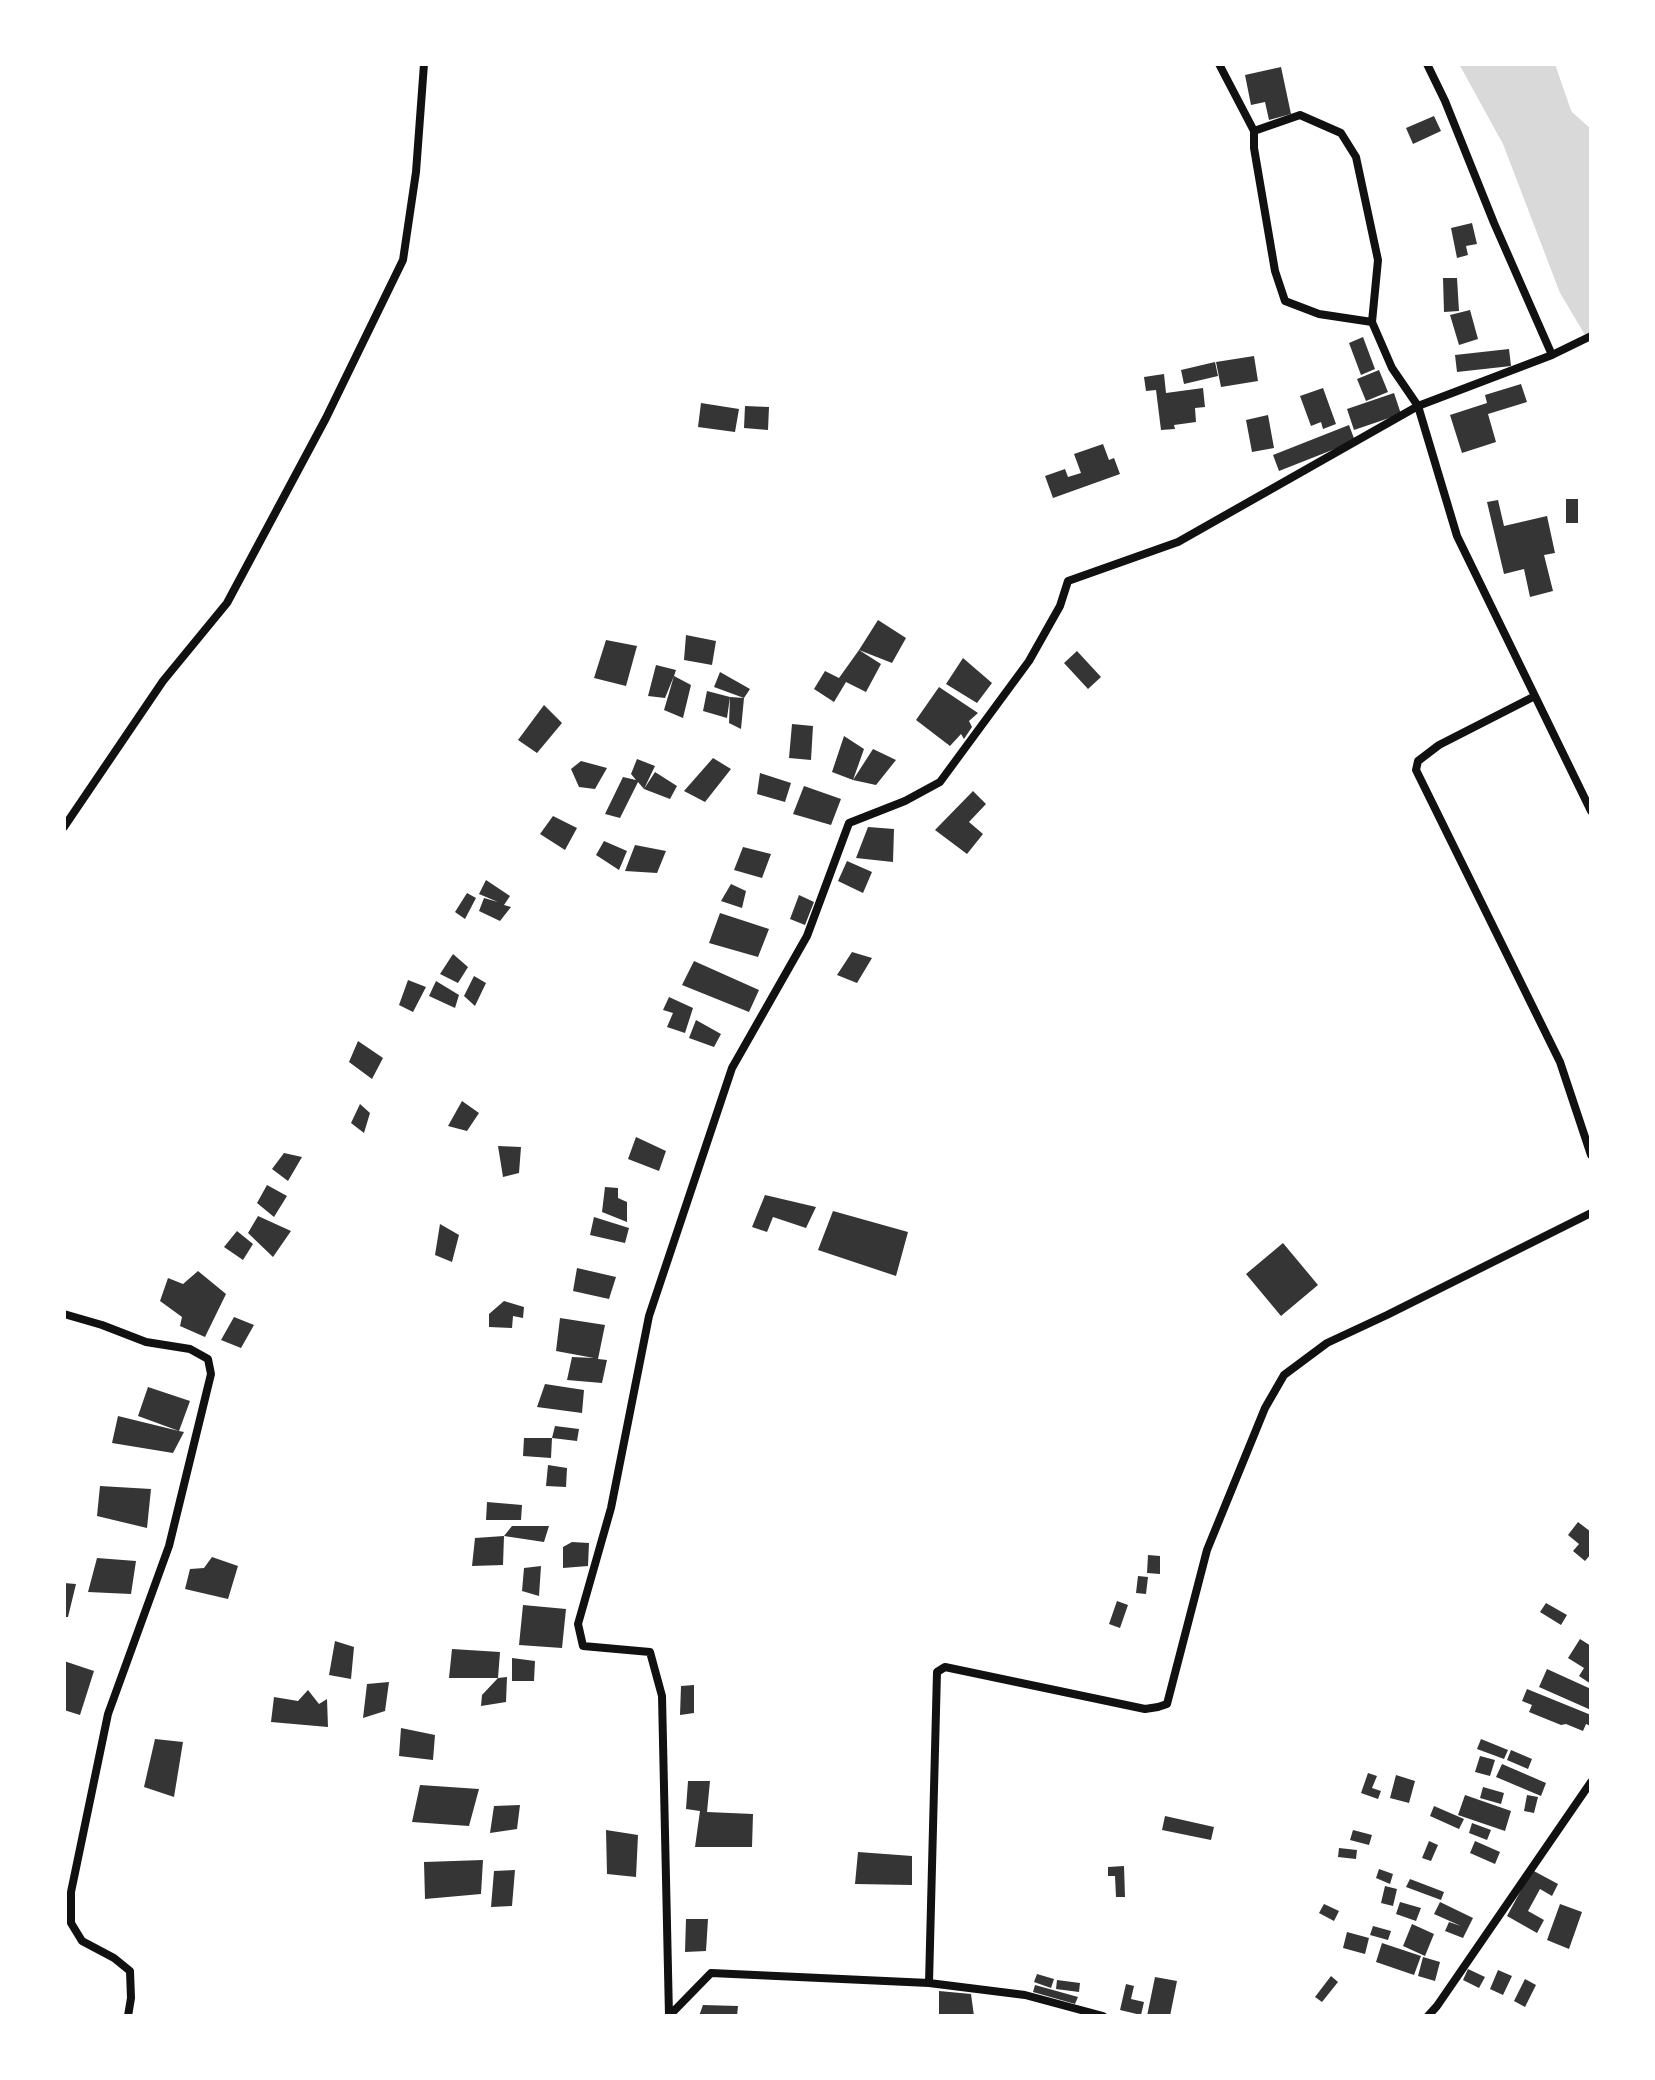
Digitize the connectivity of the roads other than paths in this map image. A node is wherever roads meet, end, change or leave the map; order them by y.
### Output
1 (424, 64) edge
2 (1219, 64) edge
3 (1427, 64) edge
4 (1254, 131) junction
5 (1372, 322) junction
6 (1591, 336) edge
7 (1552, 355) junction
8 (1418, 406) junction
9 (1535, 696) junction
10 (1591, 811) edge
11 (64, 827) edge
12 (1591, 1155) edge
13 (1591, 1213) edge
14 (64, 1314) edge
15 (1591, 1782) edge
16 (929, 1983) junction
17 (128, 2016) edge
18 (669, 2016) edge
19 (1103, 2016) edge
20 (1428, 2016) edge

1 - 11 street
2 - 4 street
3 - 7 street
4 - 5 street
4 - 5 street
5 - 8 street
6 - 7 street
7 - 8 street
8 - 9 street
8 - 18 street
9 - 10 street
9 - 12 street
13 - 16 street
14 - 17 street
15 - 20 street
16 - 18 street
16 - 19 street

